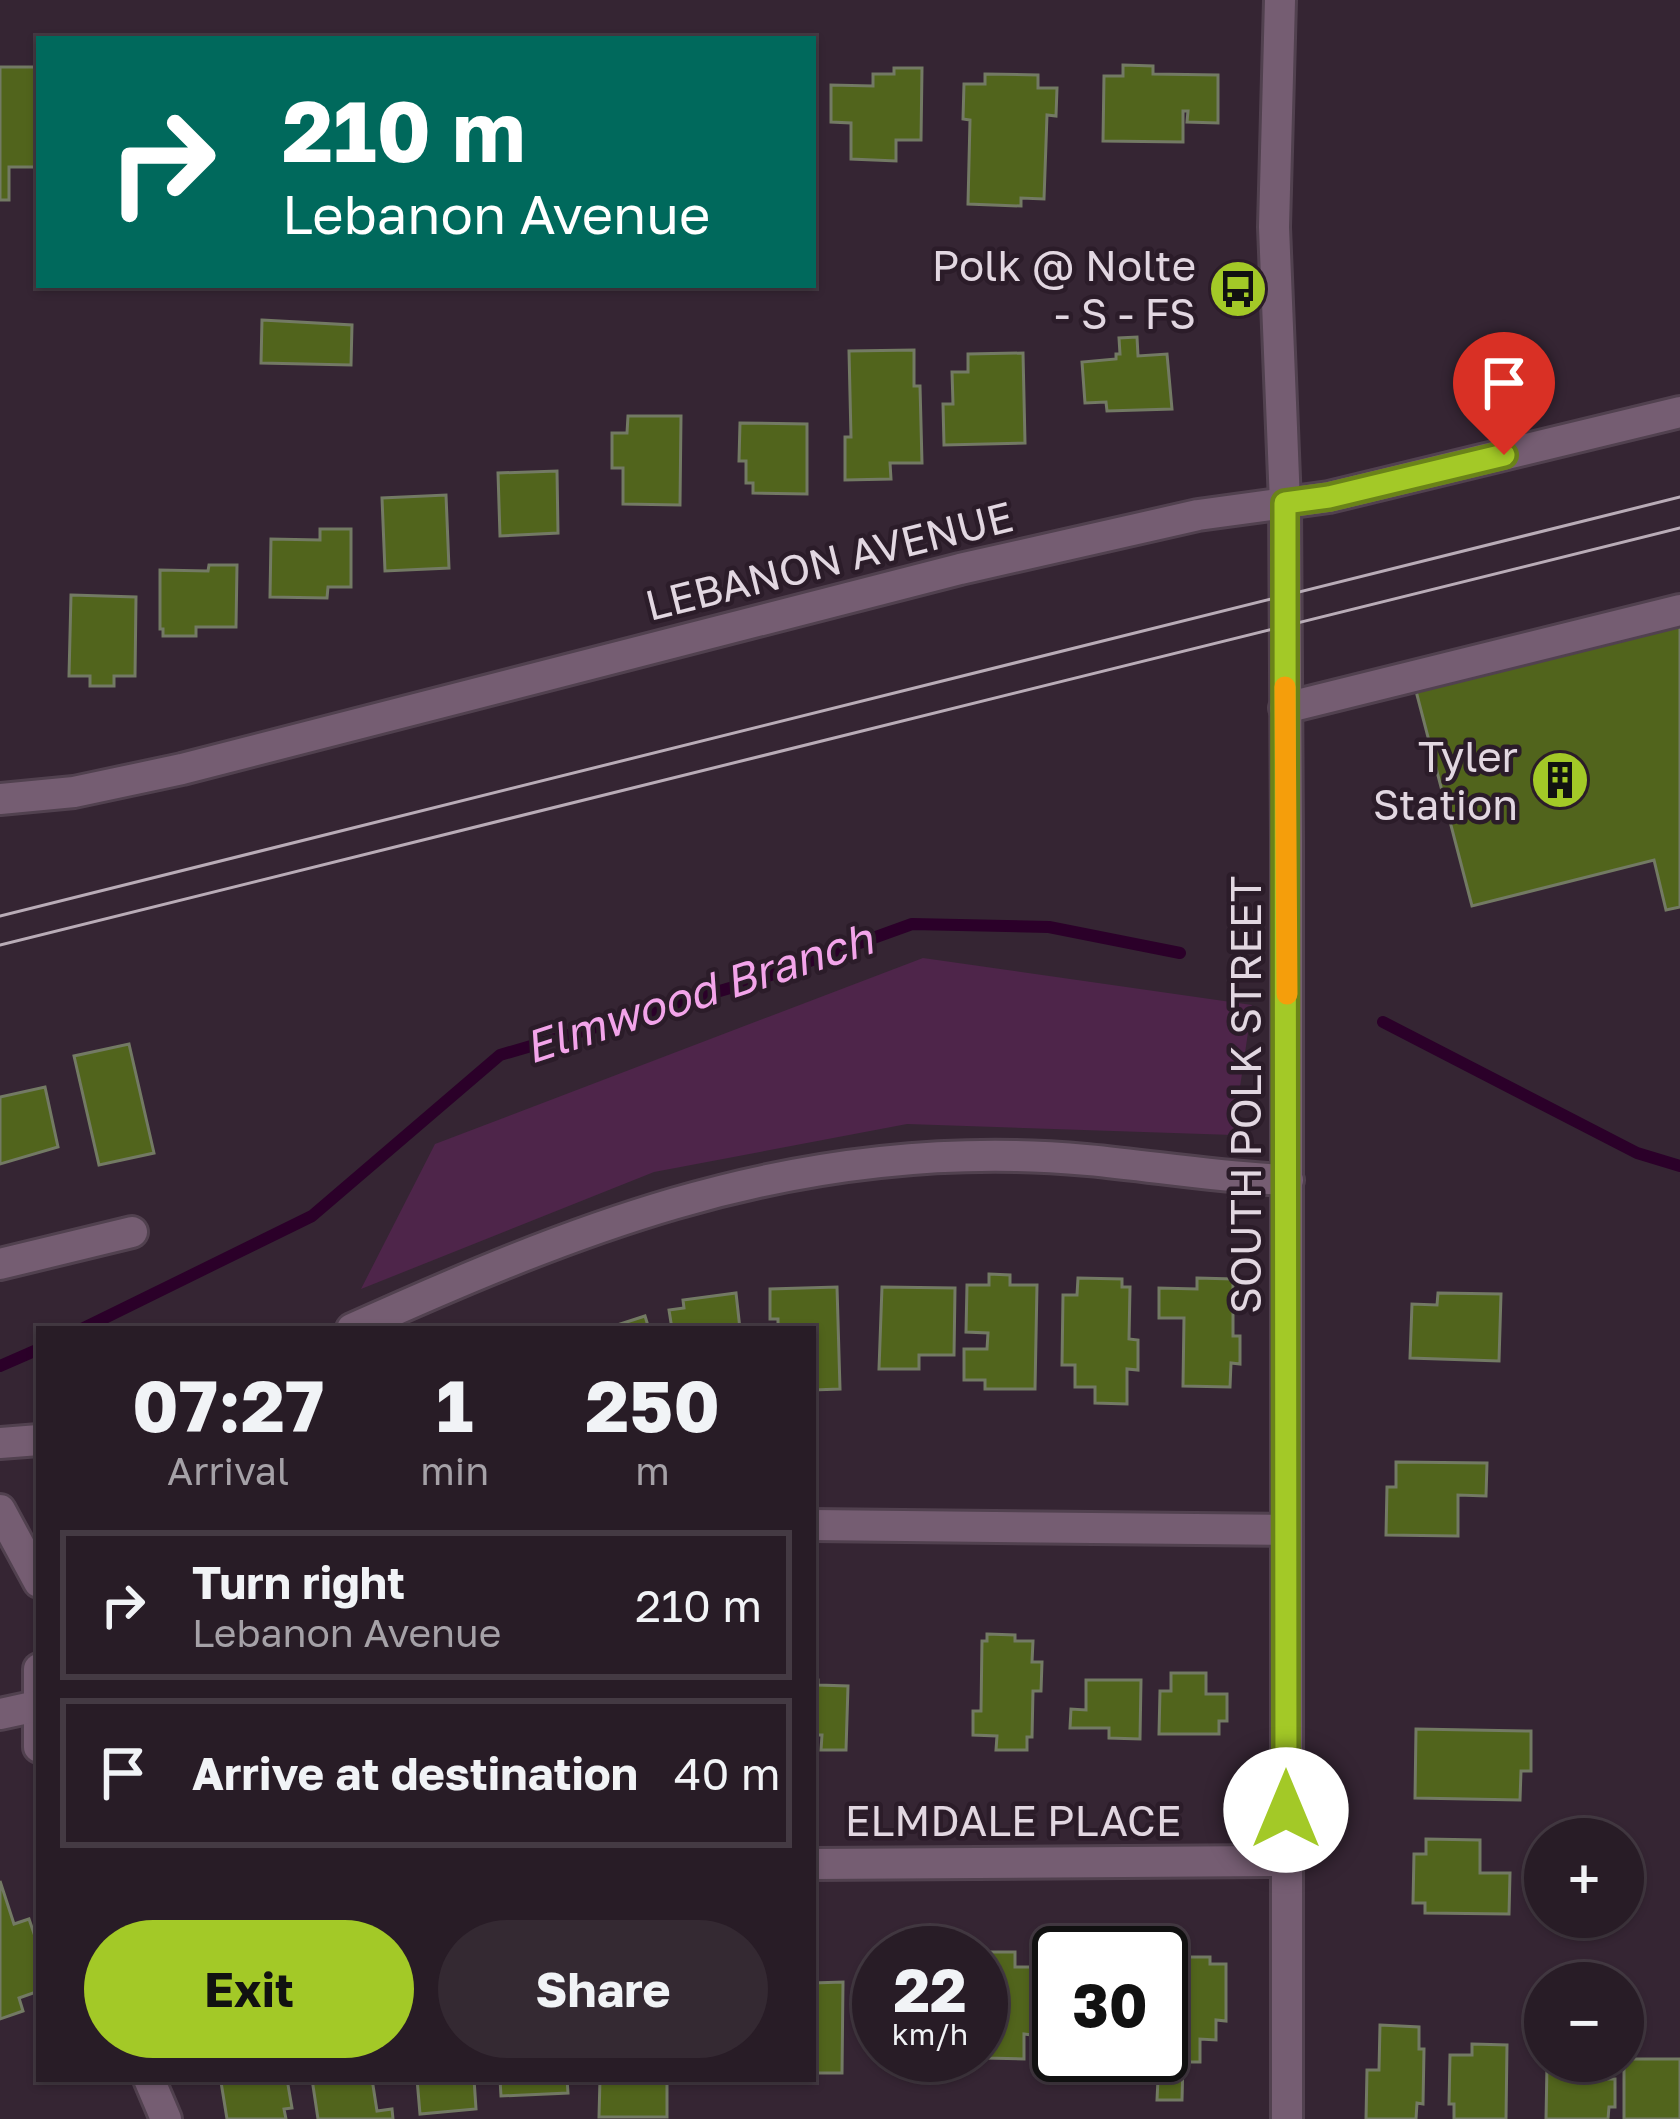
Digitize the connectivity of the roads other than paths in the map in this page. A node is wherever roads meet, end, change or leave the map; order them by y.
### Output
1 (1280, 0) edge
2 (1680, 412) edge
3 (1285, 503) junction
4 (1680, 610) edge
5 (1285, 708) junction
6 (0, 799) edge
7 (1288, 1180) junction
8 (132, 1232) dead end
9 (0, 1264) edge
10 (359, 1326) edge
11 (36, 1440) edge
12 (0, 1443) edge
13 (0, 1510) edge
14 (816, 1525) edge
15 (1287, 1530) junction
16 (36, 1576) edge
17 (36, 1706) edge
18 (0, 1714) edge
19 (1286, 1861) junction
20 (816, 1864) edge
21 (150, 2082) edge
22 (166, 2119) edge
23 (1287, 2119) edge

1 - 3 street, SOUTH POLK STREET
2 - 3 street, LEBANON AVENUE
3 - 5 street, SOUTH POLK STREET
3 - 6 street, LEBANON AVENUE
4 - 5 street
5 - 7 street, SOUTH POLK STREET
7 - 10 street
7 - 15 street, SOUTH POLK STREET
8 - 9 street
11 - 12 street
13 - 16 street
14 - 15 street
15 - 19 street, SOUTH POLK STREET
17 - 18 street
19 - 20 street, ELMDALE PLACE
19 - 23 street, SOUTH POLK STREET
21 - 22 street

